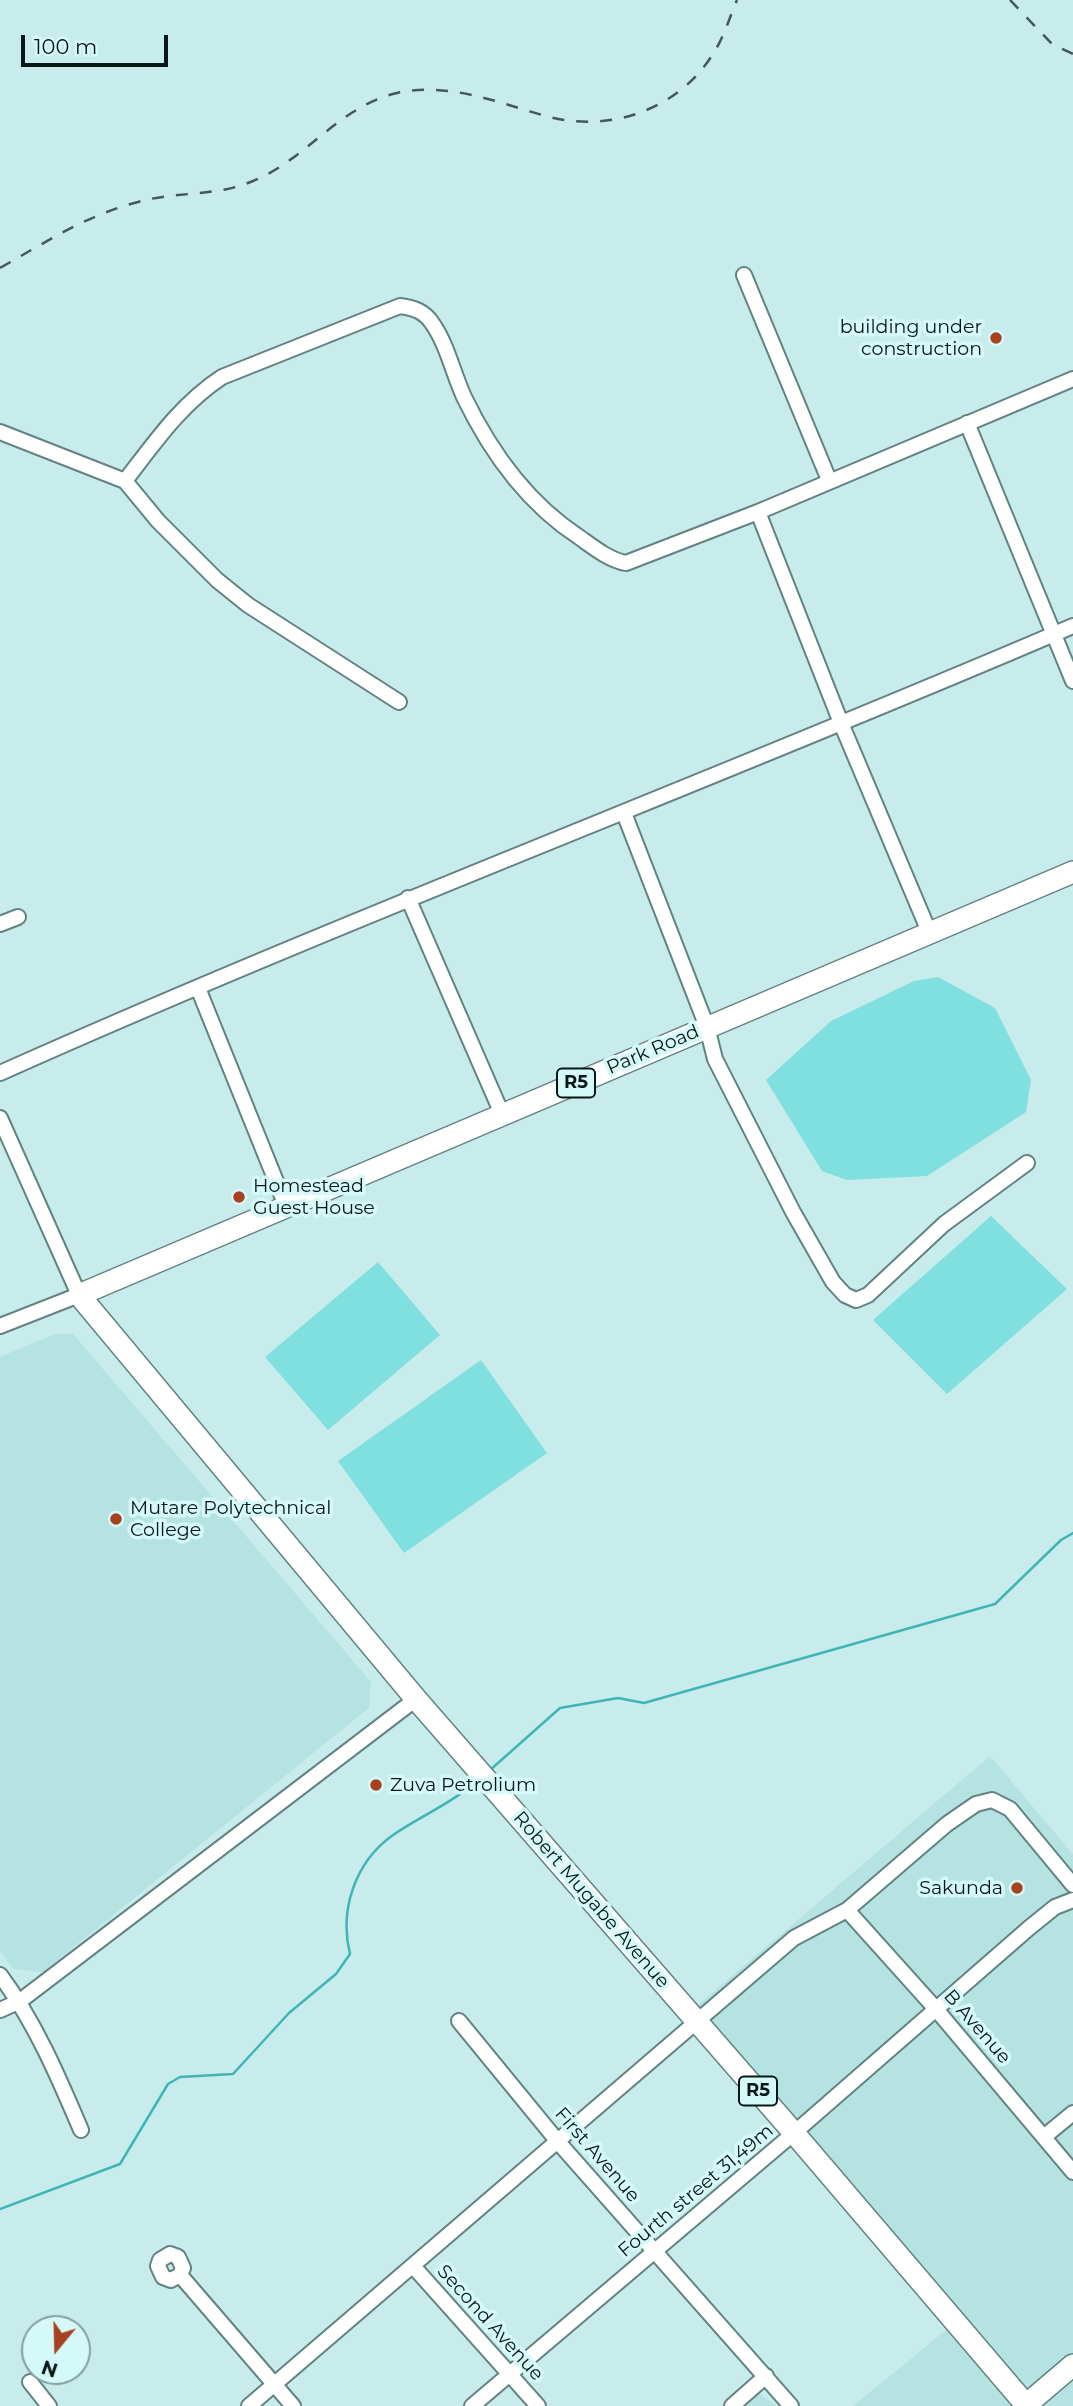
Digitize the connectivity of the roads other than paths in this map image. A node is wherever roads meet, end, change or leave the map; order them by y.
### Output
1 (744, 275) dead end
2 (1073, 379) edge
3 (967, 423) junction
4 (0, 432) edge
5 (829, 480) junction
6 (125, 481) junction
7 (758, 512) junction
8 (1073, 626) edge
9 (1052, 635) junction
10 (1073, 681) edge
11 (399, 702) dead end
12 (841, 723) junction
13 (624, 813) junction
14 (1073, 872) edge
15 (408, 898) junction
16 (19, 917) dead end
17 (0, 924) edge
18 (930, 934) junction
19 (198, 988) junction
20 (707, 1027) junction
21 (0, 1073) edge
22 (502, 1114) junction
23 (0, 1118) edge
24 (1027, 1163) dead end
25 (286, 1206) junction
26 (79, 1295) junction
27 (0, 1326) edge
28 (416, 1699) junction
29 (1073, 1885) edge
30 (1073, 1900) edge
31 (847, 1910) junction
32 (0, 1975) edge
33 (20, 2001) junction
34 (935, 2008) junction
35 (0, 2010) edge
36 (695, 2020) junction
37 (459, 2021) dead end
38 (1073, 2113) edge
39 (81, 2130) dead end
40 (794, 2133) junction
41 (1045, 2136) junction
42 (558, 2143) junction
43 (1073, 2172) edge
44 (656, 2250) junction
45 (413, 2266) junction
46 (180, 2275) dead end
47 (1073, 2365) edge
48 (509, 2374) junction
49 (766, 2376) junction
50 (1073, 2379) edge
51 (274, 2384) junction
52 (32, 2385) edge
53 (49, 2406) edge
54 (249, 2406) edge
55 (293, 2406) edge
56 (472, 2406) edge
57 (538, 2406) edge
58 (732, 2406) edge
59 (791, 2406) edge
60 (1026, 2406) edge
61 (1044, 2406) edge

1 - 5 street
2 - 3 street
3 - 5 street
3 - 9 street
4 - 6 street
5 - 7 street
6 - 7 street
6 - 11 street
7 - 12 street
8 - 9 street
9 - 10 street
9 - 12 street
12 - 13 street
12 - 18 street
13 - 15 street
13 - 20 street
14 - 18 highway, Park Road / R5
15 - 19 street
15 - 22 street
16 - 17 street
18 - 20 highway, Park Road / R5
19 - 21 street
19 - 25 street
20 - 22 highway, Park Road / R5
20 - 24 street
22 - 25 highway, Park Road / R5
23 - 26 street
25 - 26 highway, Park Road / R5
26 - 27 street
26 - 28 highway, Robert Mugabe Avenue / R5
28 - 33 street
28 - 36 highway, Robert Mugabe Avenue / R5
29 - 31 street
30 - 34 street, Fourth street 31,49m
31 - 34 street, B Avenue
31 - 36 street
32 - 33 street
33 - 35 street
33 - 39 street
34 - 40 street, Fourth street 31,49m
34 - 41 street, B Avenue
36 - 40 highway, Robert Mugabe Avenue / R5
36 - 42 street
37 - 42 street, First Avenue
38 - 41 street
40 - 44 street, Fourth street 31,49m
40 - 60 highway, Robert Mugabe Avenue / R5
41 - 43 street, B Avenue
42 - 44 street, First Avenue
42 - 45 street
44 - 48 street, Fourth street 31,49m
44 - 49 street, First Avenue
45 - 48 street, Second Avenue
45 - 51 street
46 - 51 street
47 - 60 highway
48 - 56 street, Fourth street 31,49m
48 - 57 street, Second Avenue
49 - 58 street
49 - 59 street, First Avenue
50 - 61 highway
51 - 54 street
51 - 55 street
52 - 53 street

